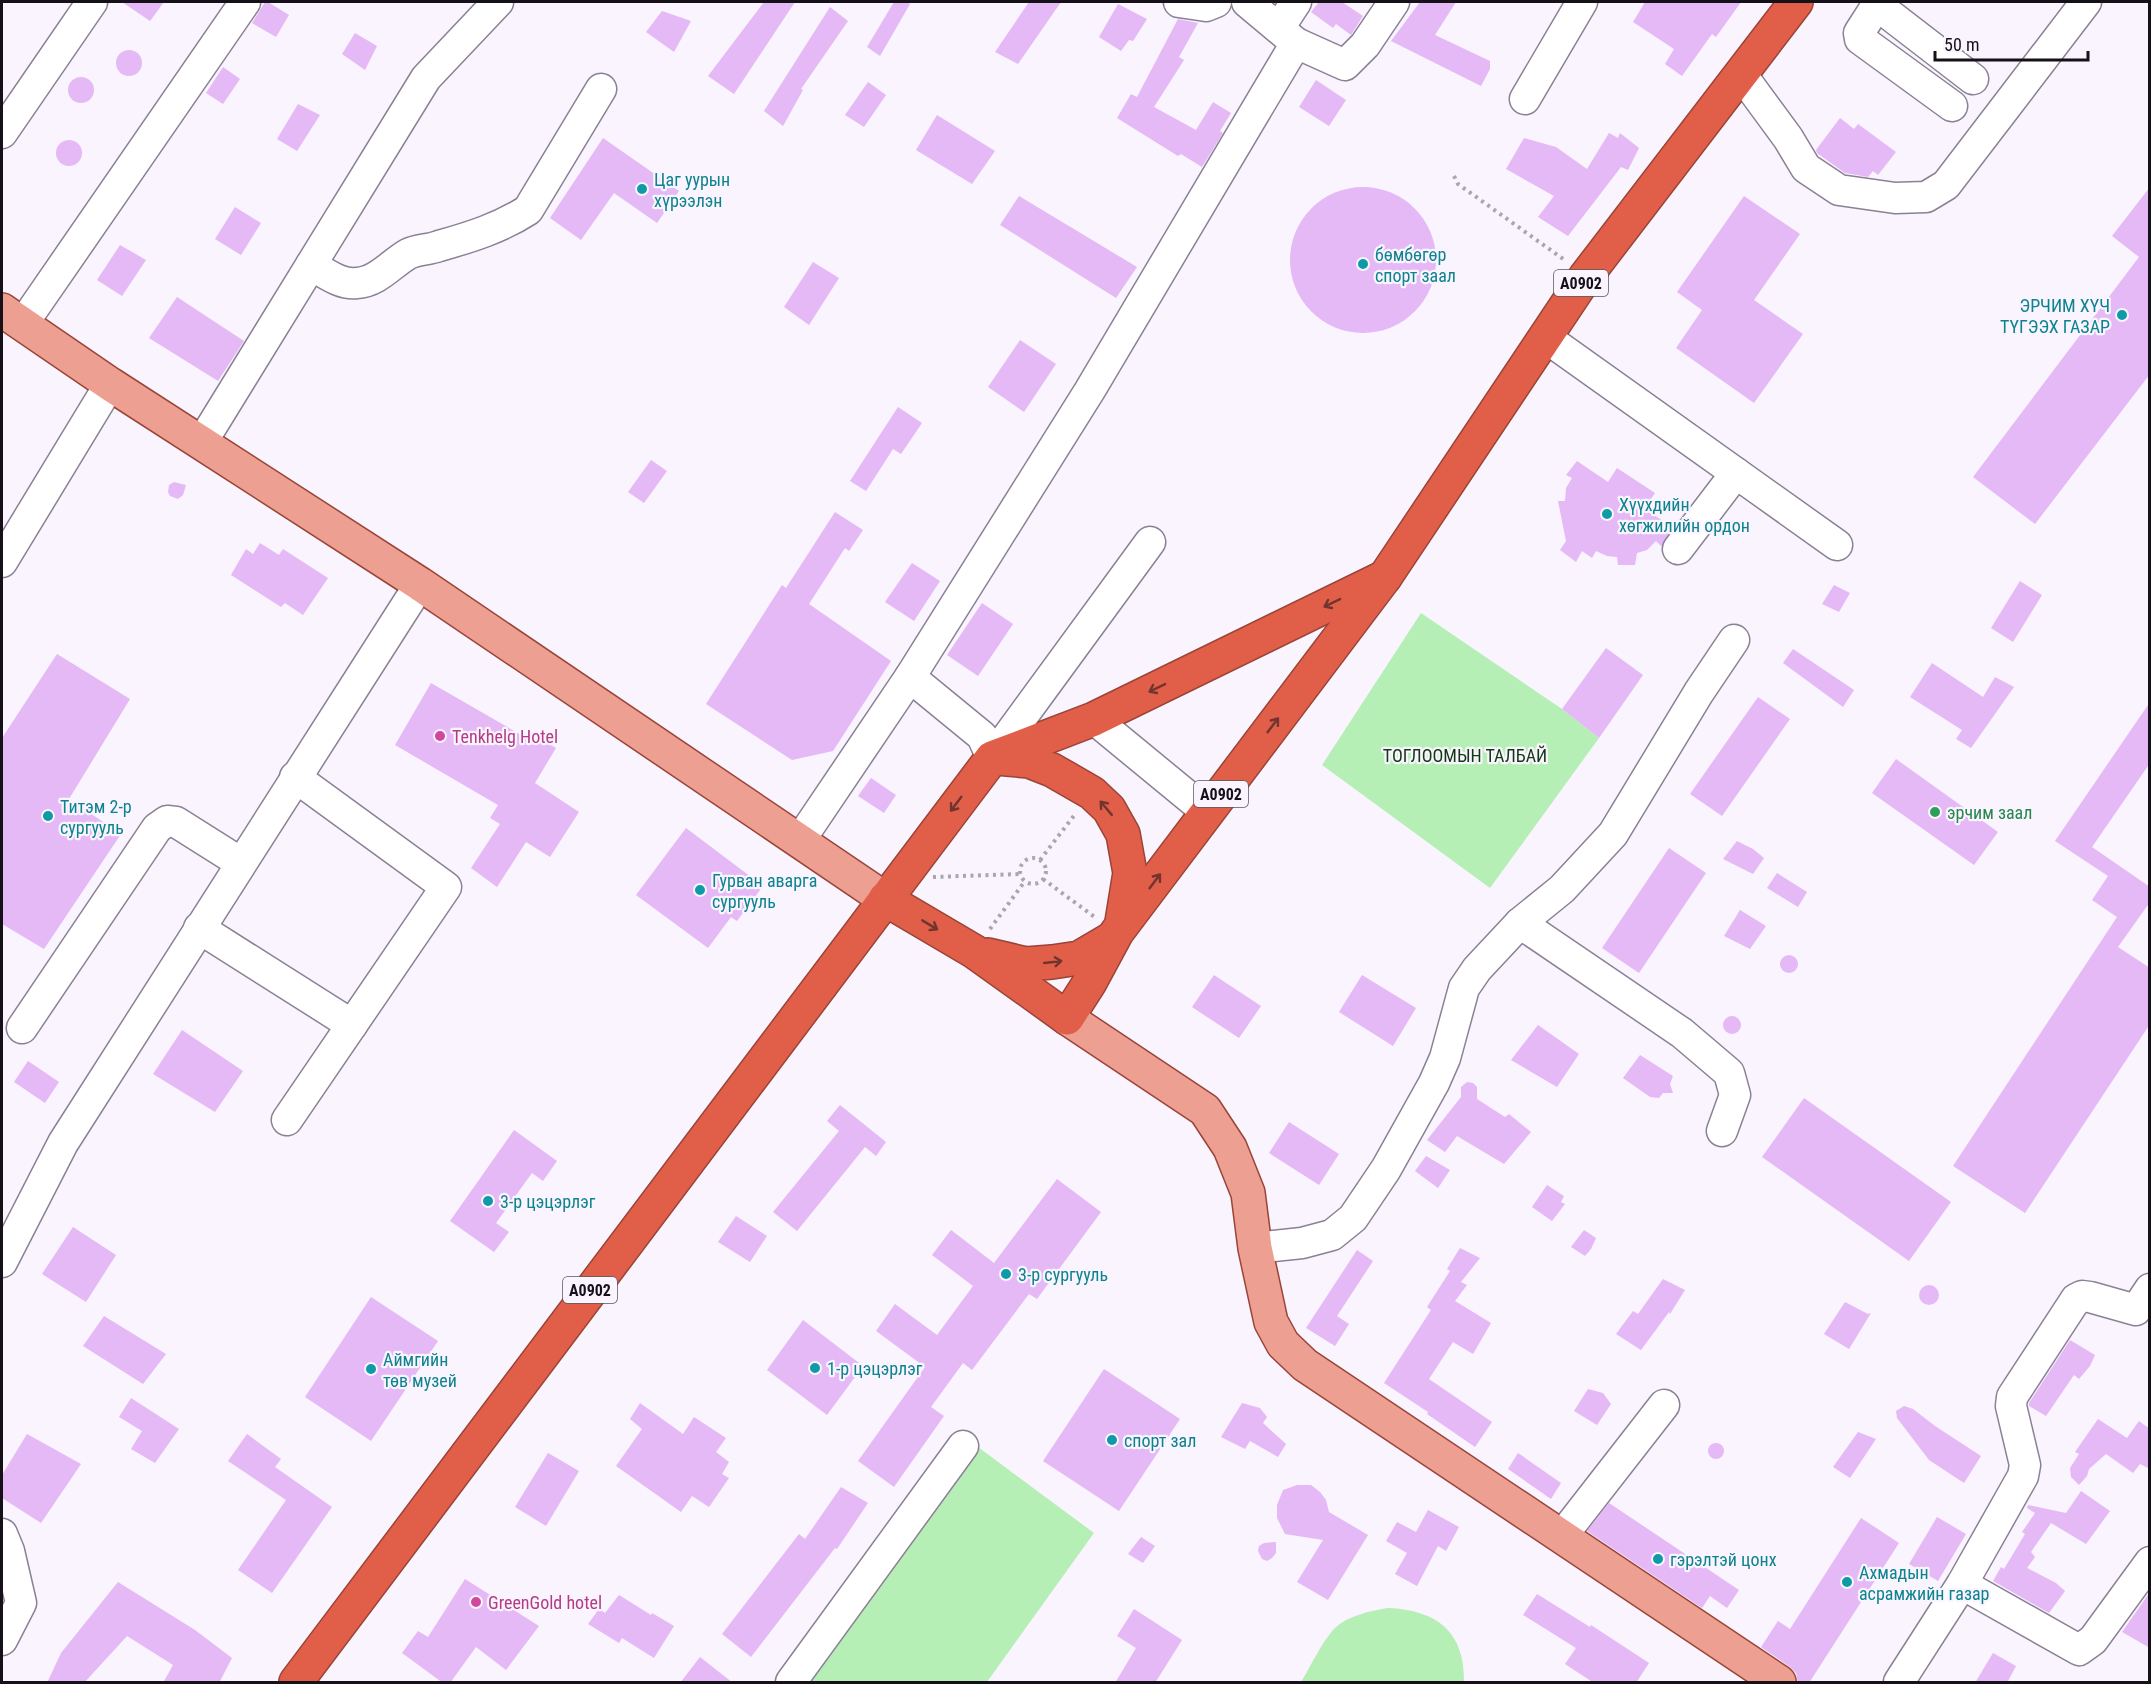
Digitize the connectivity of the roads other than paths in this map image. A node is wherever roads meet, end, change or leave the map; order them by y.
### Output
1 (92, 2) edge
2 (245, 2) edge
3 (498, 2) edge
4 (1179, 2) edge
5 (1216, 2) edge
6 (1247, 2) edge
7 (1296, 2) edge
8 (1395, 2) edge
9 (1582, 2) edge
10 (1796, 2) edge
11 (2086, 2) edge
12 (1876, 3) edge
13 (1287, 35) junction
14 (1741, 74) junction
15 (1973, 79) dead end
16 (601, 89) dead end
17 (1525, 99) dead end
18 (1952, 106) dead end
19 (2, 133) edge
20 (311, 265) junction
21 (12, 318) edge
22 (1545, 337) junction
23 (110, 384) junction
24 (202, 442) junction
25 (1736, 473) junction
26 (1150, 542) dead end
27 (1837, 545) dead end
28 (1678, 549) dead end
29 (2, 562) edge
30 (1385, 577) junction
31 (420, 584) junction
32 (1734, 640) dead end
33 (910, 677) junction
34 (1094, 719) junction
35 (992, 758) junction
36 (296, 777) junction
37 (1207, 812) junction
38 (800, 840) junction
39 (241, 862) junction
40 (885, 899) junction
41 (1520, 923) junction
42 (1111, 927) junction
43 (199, 928) junction
44 (980, 943) junction
45 (1067, 1018) junction
46 (352, 1025) junction
47 (22, 1028) dead end
48 (287, 1120) dead end
49 (1722, 1131) dead end
50 (1255, 1248) junction
51 (2, 1262) edge
52 (2150, 1289) edge
53 (1664, 1405) dead end
54 (963, 1446) dead end
55 (2, 1534) edge
56 (1562, 1536) junction
57 (2150, 1562) edge
58 (1962, 1584) junction
59 (2, 1640) edge
60 (296, 1683) edge
61 (791, 1683) edge
62 (1779, 1683) edge
63 (1899, 1683) edge

1 - 19 street
2 - 21 street
3 - 20 street
4 - 5 street
6 - 13 street
7 - 13 street
8 - 13 street
9 - 17 street
10 - 14 highway, A0902
11 - 14 street
12 - 15 street
12 - 18 street
13 - 33 street
14 - 22 highway, A0902
16 - 20 street
20 - 24 street
21 - 23 main road
22 - 25 street
22 - 30 highway, A0902
23 - 24 main road
23 - 29 street
24 - 31 main road
25 - 27 street
25 - 28 street
26 - 35 street
30 -> 34 highway
37 -> 30 highway, A0902
31 - 36 street
31 - 38 main road
32 - 41 street
33 - 35 street
33 - 38 street
34 - 35 highway
34 - 37 street
35 -> 40 highway, A0902
42 -> 35 highway
36 - 39 street
36 - 46 street
42 -> 37 highway, A0902
38 - 40 main road
39 - 43 street
39 - 47 street
40 -> 44 highway
40 - 60 highway, A0902
41 - 49 street
41 - 50 street
44 -> 42 highway
42 - 45 highway, A0902
43 - 46 street
43 - 51 street
44 - 45 highway
45 - 50 main road
46 - 48 street
50 - 56 main road
52 - 58 street
53 - 56 street
54 - 61 street
55 - 59 street
56 - 62 main road
57 - 58 street
58 - 63 street

